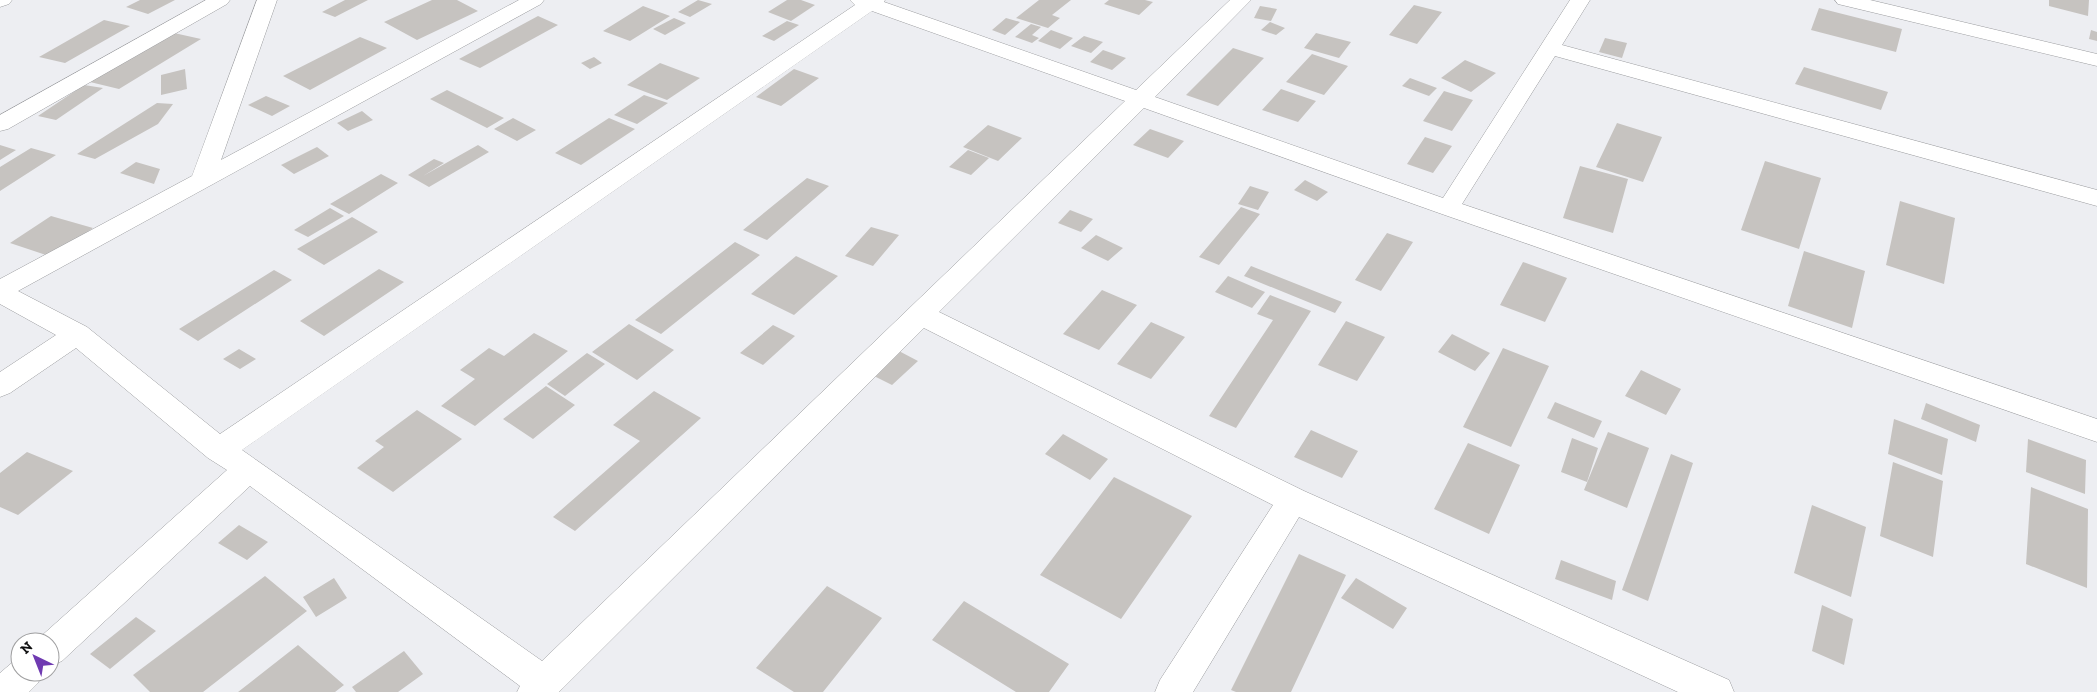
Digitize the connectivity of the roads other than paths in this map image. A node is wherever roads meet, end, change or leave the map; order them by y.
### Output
1 (220, 0) edge
2 (267, 0) edge
3 (534, 0) edge
4 (1241, 0) edge
5 (1580, 0) edge
6 (1845, 0) edge
7 (868, 1) edge
8 (1549, 48) junction
9 (2097, 60) edge
10 (1141, 98) junction
11 (0, 124) edge
12 (203, 178) junction
13 (2097, 198) edge
14 (1448, 208) junction
15 (0, 291) edge
16 (920, 314) junction
17 (77, 334) junction
18 (0, 386) edge
19 (2097, 431) edge
20 (219, 450) junction
21 (249, 469) junction
22 (1293, 500) junction
23 (60, 641) edge
24 (15, 682) edge
25 (540, 687) edge
26 (4, 692) edge
27 (1174, 692) edge
28 (1716, 692) edge

1 - 11 street
2 - 12 street
3 - 12 street
4 - 10 street
5 - 8 street
6 - 9 street
7 - 10 street
7 - 20 street
8 - 13 street
8 - 14 street
10 - 14 street
10 - 16 street
12 - 15 street
14 - 19 street
15 - 17 street
16 - 22 street
16 - 25 street
17 - 18 street
17 - 20 street
20 - 21 street
21 - 23 street
21 - 25 street
22 - 27 street
22 - 28 street
24 - 26 street

